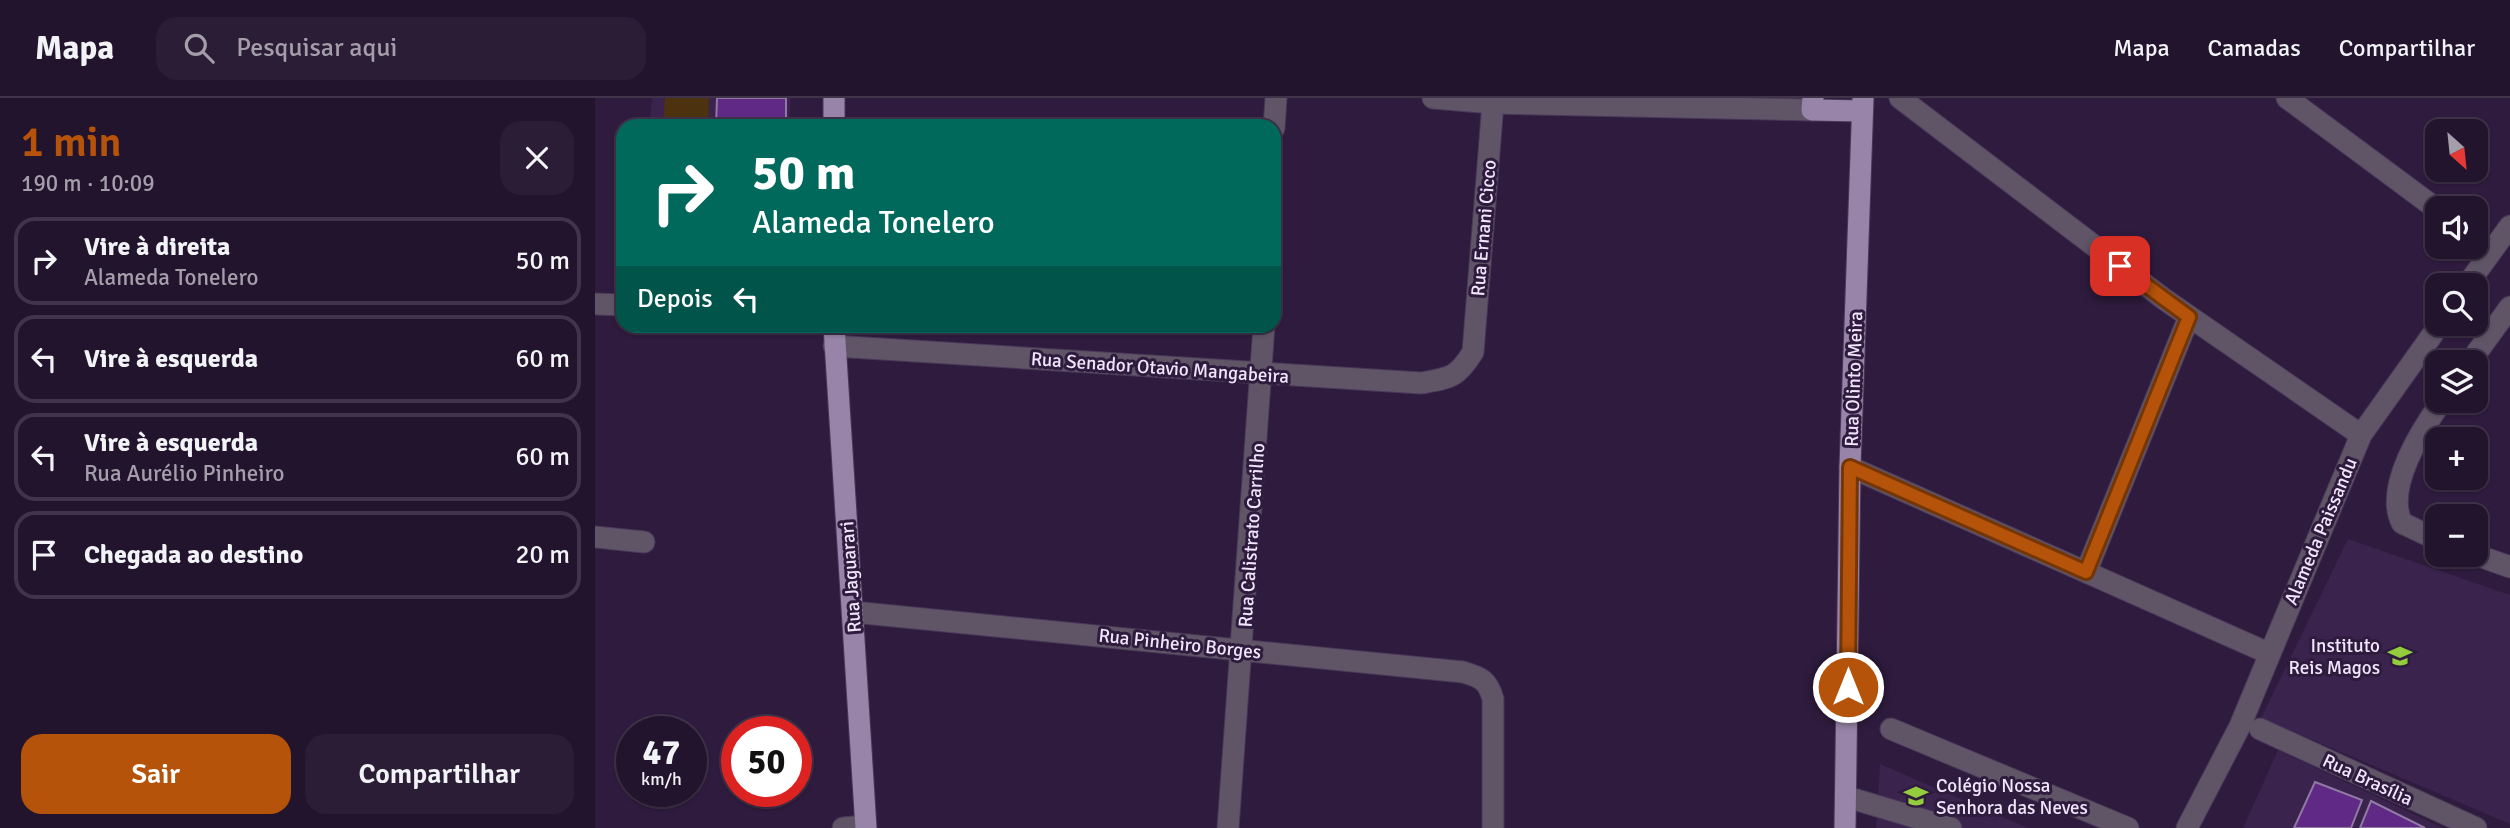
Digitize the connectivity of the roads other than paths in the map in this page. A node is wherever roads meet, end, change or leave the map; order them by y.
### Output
1 (834, 98) edge
2 (1276, 98) edge
3 (1433, 98) edge
4 (1900, 98) edge
5 (2287, 98) edge
6 (1493, 103) junction
7 (1812, 104) edge
8 (1863, 105) edge
9 (834, 119) edge
10 (1275, 119) edge
11 (2425, 200) edge
12 (2510, 226) edge
13 (2488, 241) edge
14 (595, 304) edge
15 (616, 305) edge
16 (2510, 307) edge
17 (2189, 317) junction
18 (1264, 333) edge
19 (834, 336) edge
20 (2431, 336) edge
21 (2479, 350) edge
22 (1473, 352) joint
23 (1261, 374) junction
24 (2435, 413) edge
25 (2361, 435) junction
26 (1850, 467) junction
27 (2425, 536) edge
28 (595, 537) edge
29 (644, 542) dead end
30 (2488, 559) edge
31 (2510, 567) edge
32 (2086, 572) junction
33 (853, 612) junction
34 (1243, 649) junction
35 (2268, 653) junction
36 (1891, 729) dead end
37 (2260, 729) dead end
38 (1847, 797) junction
39 (866, 827) edge
40 (843, 828) edge
41 (1228, 828) edge
42 (1493, 828) edge
43 (1845, 828) edge
44 (1951, 828) edge
45 (2128, 828) edge
46 (2187, 828) edge
47 (2476, 828) edge

1 - 9 main road
2 - 10 street
3 - 6 street
4 - 17 street
5 - 11 street
6 - 7 street
6 - 22 street, Rua Ernani Cicco
7 - 8 main road
8 - 26 main road, Rua Olinto Meira
12 - 13 street
14 - 15 street
16 - 21 street
17 - 25 street
17 - 32 street
18 - 23 street, Rua Calistrato Carrilho
19 - 23 street, Rua Senador Otavio Mangabeira
19 - 33 main road, Rua Jaguarari
20 - 25 street, Alameda Paissandu
22 - 23 street, Rua Senador Otavio Mangabeira
23 - 34 street, Rua Calistrato Carrilho
24 - 27 street
25 - 35 street, Alameda Paissandu
26 - 32 street
26 - 38 main road, Rua Olinto Meira
28 - 29 street
30 - 31 street
32 - 35 street
33 - 34 street, Rua Pinheiro Borges
33 - 39 main road, Rua Jaguarari
34 - 41 street, Rua Calistrato Carrilho
34 - 42 street, Rua Pinheiro Borges
35 - 46 street, Alameda Paissandu
36 - 45 street
37 - 47 street, Rua Brasília
38 - 43 main road, Rua Olinto Meira
38 - 44 street
39 - 40 street

